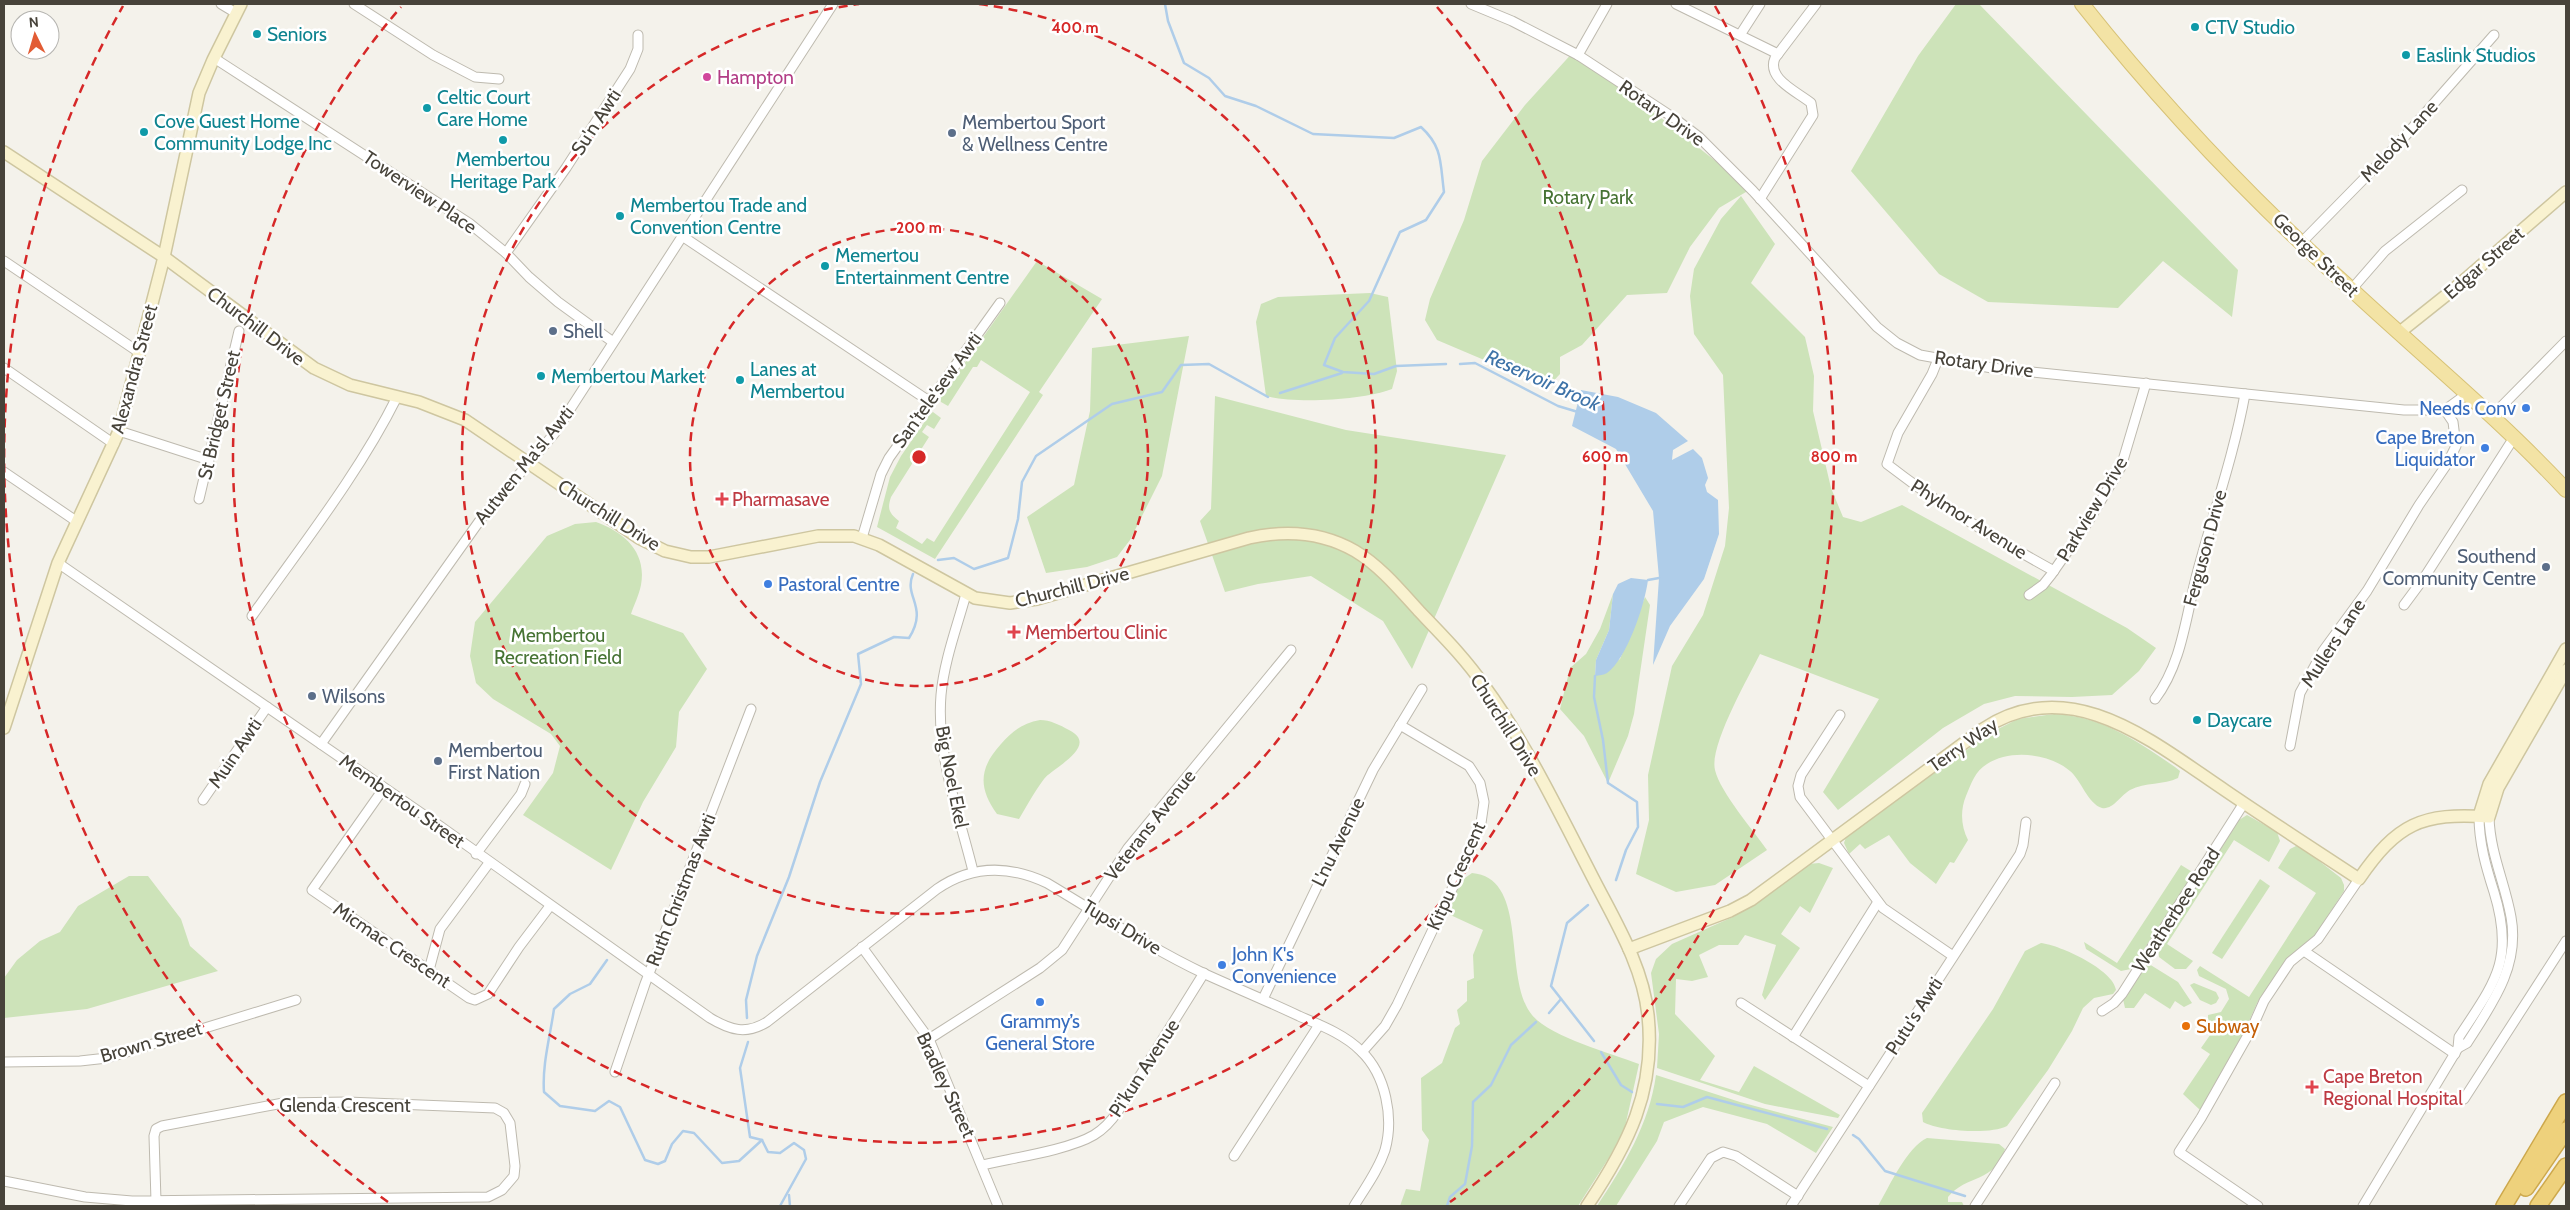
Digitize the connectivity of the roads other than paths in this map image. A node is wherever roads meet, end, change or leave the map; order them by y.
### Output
1 (221, 4) edge
2 (354, 4) edge
3 (833, 4) edge
4 (1470, 4) edge
5 (1607, 4) edge
6 (1676, 4) edge
7 (1760, 4) edge
8 (1816, 4) edge
9 (2082, 4) edge
10 (239, 9) edge
11 (2494, 34) dead end
12 (638, 35) dead end
13 (1740, 35) junction
14 (1778, 54) junction
15 (1578, 55) junction
16 (214, 58) junction
17 (499, 79) dead end
18 (4, 152) edge
19 (2462, 190) dead end
20 (2566, 192) edge
21 (1760, 199) junction
22 (682, 236) junction
23 (2301, 243) junction
24 (506, 253) junction
25 (164, 257) junction
26 (4, 260) edge
27 (2351, 290) junction
28 (1000, 303) dead end
29 (239, 331) dead end
30 (2400, 332) junction
31 (2566, 341) edge
32 (613, 342) junction
33 (140, 352) junction
34 (1938, 359) junction
35 (4, 368) edge
36 (2146, 384) junction
37 (2245, 394) junction
38 (2467, 394) junction
39 (397, 397) junction
40 (929, 401) junction
41 (2445, 410) junction
42 (2491, 417) junction
43 (119, 431) junction
44 (2515, 436) junction
45 (114, 444) junction
46 (209, 460) junction
47 (528, 463) junction
48 (4, 472) edge
49 (2566, 490) edge
50 (199, 498) dead end
51 (76, 521) junction
52 (862, 538) junction
53 (58, 563) junction
54 (2054, 571) junction
55 (966, 594) junction
56 (2029, 595) dead end
57 (2404, 605) dead end
58 (252, 616) dead end
59 (2566, 649) edge
60 (1291, 650) dead end
61 (2566, 670) edge
62 (1422, 689) dead end
63 (2155, 699) dead end
64 (267, 707) junction
65 (751, 710) dead end
66 (1840, 715) dead end
67 (1400, 725) junction
68 (4, 728) edge
69 (321, 744) junction
70 (2290, 746) dead end
71 (525, 784) dead end
72 (384, 788) junction
73 (203, 800) dead end
74 (2244, 803) junction
75 (2484, 817) junction
76 (2026, 822) dead end
77 (1833, 842) junction
78 (476, 854) junction
79 (489, 863) junction
80 (973, 871) junction
81 (2360, 879) junction
82 (1878, 902) junction
83 (550, 906) junction
84 (1090, 908) junction
85 (2566, 941) edge
86 (862, 947) junction
87 (1628, 949) junction
88 (2304, 950) junction
89 (1954, 956) junction
90 (429, 970) junction
91 (1204, 973) junction
92 (648, 975) junction
93 (1263, 999) junction
94 (296, 1000) dead end
95 (1741, 1003) dead end
96 (2102, 1011) dead end
97 (1319, 1025) junction
98 (748, 1031) joint
99 (1793, 1037) junction
100 (929, 1040) junction
101 (2457, 1051) junction
102 (1362, 1052) junction
103 (4, 1062) edge
104 (615, 1072) dead end
105 (2055, 1083) dead end
106 (1869, 1086) junction
107 (2464, 1099) dead end
108 (2566, 1102) edge
109 (2566, 1130) edge
110 (1234, 1156) dead end
111 (982, 1165) junction
112 (2566, 1166) edge
113 (2566, 1171) edge
114 (4, 1181) edge
115 (2549, 1192) junction
116 (1798, 1196) junction
117 (156, 1201) junction
118 (385, 1202) edge
119 (998, 1206) edge
120 (1354, 1206) edge
121 (1586, 1206) edge
122 (1679, 1206) edge
123 (1791, 1206) edge
124 (1975, 1206) edge
125 (2258, 1206) edge
126 (2363, 1206) edge
127 (2504, 1206) edge
128 (2513, 1206) edge
129 (2538, 1206) edge

1 - 10 street
2 - 17 street
3 - 22 street, Autwen Ma'sl Awti
4 - 15 street, Rotary Drive
5 - 15 street
6 - 13 street
7 - 13 street
8 - 14 street
9 - 23 main road, George Street
10 - 16 main road, Alexandra Street
11 - 23 street, Melody Lane
12 - 24 street, Su'n Awti
13 - 14 street
14 - 21 street
15 - 21 street, Rotary Drive
16 - 24 street, Towerview Place
16 - 25 main road, Alexandra Street
18 - 25 main road, Churchill Drive
19 - 27 street
20 - 30 main road, Edgar Street
21 - 34 street, Rotary Drive
22 - 32 street, Autwen Ma'sl Awti
22 - 40 street
23 - 27 main road, George Street
24 - 32 street, Towerview Place
25 - 33 main road, Alexandra Street
25 - 39 main road, Churchill Drive
26 - 33 street
27 - 30 main road, George Street
28 - 40 street, San'tele'sew Awti
29 - 46 street, St Bridget Street
30 - 38 main road, George Street
31 - 42 street
32 - 47 street, Autwen Ma'sl Awti
33 - 43 main road, Alexandra Street
34 - 36 street, Rotary Drive
34 - 54 street, Phylmor Avenue
35 - 45 street
36 - 37 street, Rotary Drive
36 - 54 street, Parkview Drive
37 - 41 street, Rotary Drive
37 - 63 street, Ferguson Drive
38 - 41 street
38 - 42 main road, George Street
39 - 47 main road, Churchill Drive
39 - 58 street
40 - 52 street, San'tele'sew Awti
41 - 70 street, Mullers Lane
42 - 44 main road, George Street
43 - 45 main road, Alexandra Street
43 - 46 street
44 - 49 main road, George Street
44 - 57 street
45 - 51 main road, Alexandra Street
46 - 50 street, St Bridget Street
47 - 52 main road, Churchill Drive
47 - 69 street, Autwen Ma'sl Awti
48 - 51 street
51 - 53 main road, Alexandra Street
52 - 55 main road, Churchill Drive
53 - 64 street, Membertou Street
53 - 68 main road, Alexandra Street
54 - 56 street, Parkview Drive
55 - 80 street, Big Noel Ekel
55 - 87 main road, Churchill Drive
59 - 75 main road
60 - 84 street, Veterans Avenue
61 - 75 main road
62 - 67 street, L'nu Avenue
64 - 69 street, Membertou Street
64 - 73 street, Muin Awti
65 - 92 street, Ruth Christmas Awti
66 - 77 street
67 - 93 street, L'nu Avenue
67 - 102 street, Kitpu Crescent
69 - 72 street, Membertou Street
71 - 78 street
72 - 78 street, Membertou Street
72 - 90 street, Micmac Crescent
74 - 77 main road, Terry Way
74 - 81 main road, Terry Way
74 - 96 street, Weatherbee Road
75 - 81 main road
75 - 101 street
76 - 89 street, Putu's Awti
77 - 82 street
77 - 87 main road, Terry Way
78 - 79 street, Membertou Street
79 - 83 street, Membertou Street
79 - 90 street
80 - 84 street, Tupsi Drive
80 - 86 street, Tupsi Drive
81 - 88 street
82 - 89 street
82 - 99 street
83 - 90 street, Micmac Crescent
83 - 92 street, Membertou Street
84 - 91 street, Tupsi Drive
84 - 100 street, Veterans Avenue
85 - 107 street
86 - 98 street, Tupsi Drive
86 - 100 street, Bradley Street
87 - 121 main road, Churchill Drive
88 - 101 street
88 - 125 street
89 - 106 street, Putu's Awti
91 - 93 street, Tupsi Drive
91 - 111 street, Pi'kun Avenue
92 - 98 street, Membertou Street
92 - 104 street, Ruth Christmas Awti
93 - 97 street, Tupsi Drive
94 - 103 street, Brown Street
95 - 99 street
97 - 102 street, Tupsi Drive
97 - 110 street
99 - 106 street
100 - 111 street, Bradley Street
101 - 126 street
102 - 120 street, Tupsi Drive
105 - 124 street
106 - 116 street, Putu's Awti
108 - 127 highway
109 - 128 highway
111 - 119 street, Bradley Street
112 - 115 highway
113 - 115 highway
114 - 117 street
115 - 129 highway
116 - 122 street
116 - 123 street, Putu's Awti
117 - 118 street
117 - 118 street, Glenda Crescent

